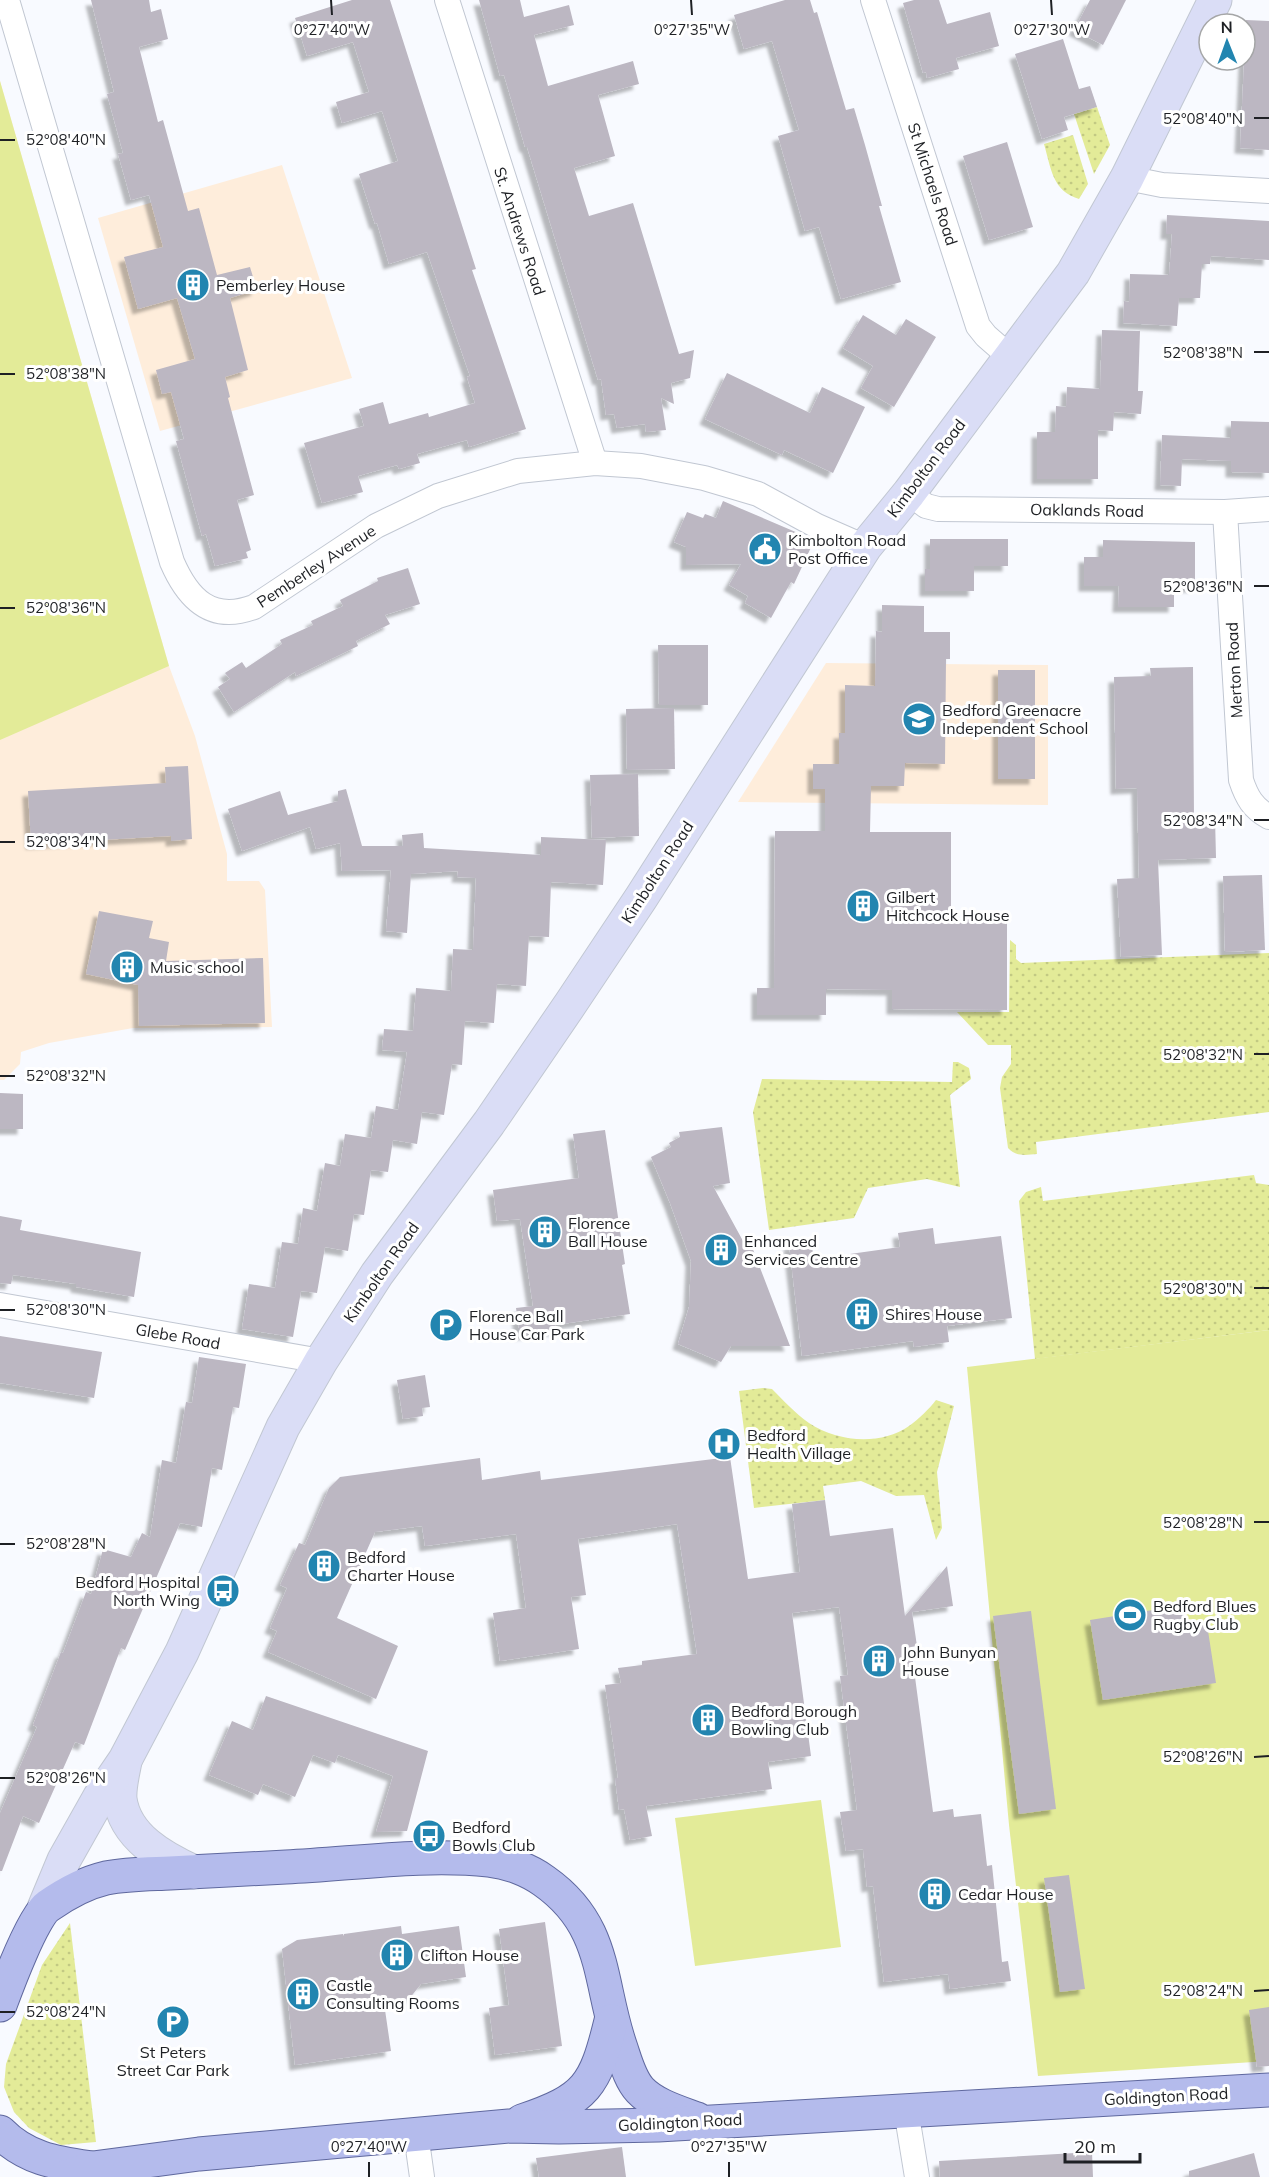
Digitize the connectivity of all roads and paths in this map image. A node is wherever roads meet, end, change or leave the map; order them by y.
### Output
1 (8, 0) edge
2 (447, 0) edge
3 (873, 0) edge
4 (1215, 0) edge
5 (1127, 178) junction
6 (1269, 191) edge
7 (1010, 357) junction
8 (595, 463) junction
9 (909, 493) junction
10 (1269, 509) edge
11 (1225, 512) junction
12 (865, 546) junction
13 (1269, 817) edge
14 (0, 1305) edge
15 (321, 1361) junction
16 (125, 1760) junction
17 (194, 1872) junction
18 (44, 1908) junction
19 (0, 2005) edge
20 (611, 2021) junction
21 (1269, 2090) edge
22 (906, 2110) junction
23 (702, 2121) junction
24 (509, 2126) junction
25 (0, 2132) edge
26 (416, 2134) junction
27 (79, 2172) edge
28 (422, 2177) edge
29 (917, 2177) edge

1 - 8 street, Pemberley Avenue
2 - 8 street, St. Andrews Road
3 - 7 street, St Michaels Road
4 - 5 main road, Kimbolton Road
5 - 6 street
5 - 7 main road, Kimbolton Road
7 - 9 main road, Kimbolton Road
8 - 12 street, Pemberley Avenue
9 - 11 street, Oaklands Road
9 - 12 main road, Kimbolton Road
10 - 11 street, Oaklands Road
11 - 13 street, Merton Road
12 - 15 main road, Kimbolton Road
14 - 15 street, Glebe Road
15 - 16 main road, Kimbolton Road
16 - 17 main road, Kimbolton Road
16 - 18 main road, Kimbolton Road
17 - 18 main road
17 - 20 main road
18 - 19 main road
20 - 23 main road
20 - 24 main road
21 - 22 main road, Goldington Road
22 - 23 main road, Goldington Road
22 - 29 street
23 - 24 main road, Goldington Road
24 - 26 main road, Goldington Road
25 - 27 main road, Goldington Road
26 - 27 main road, Goldington Road
26 - 28 street

